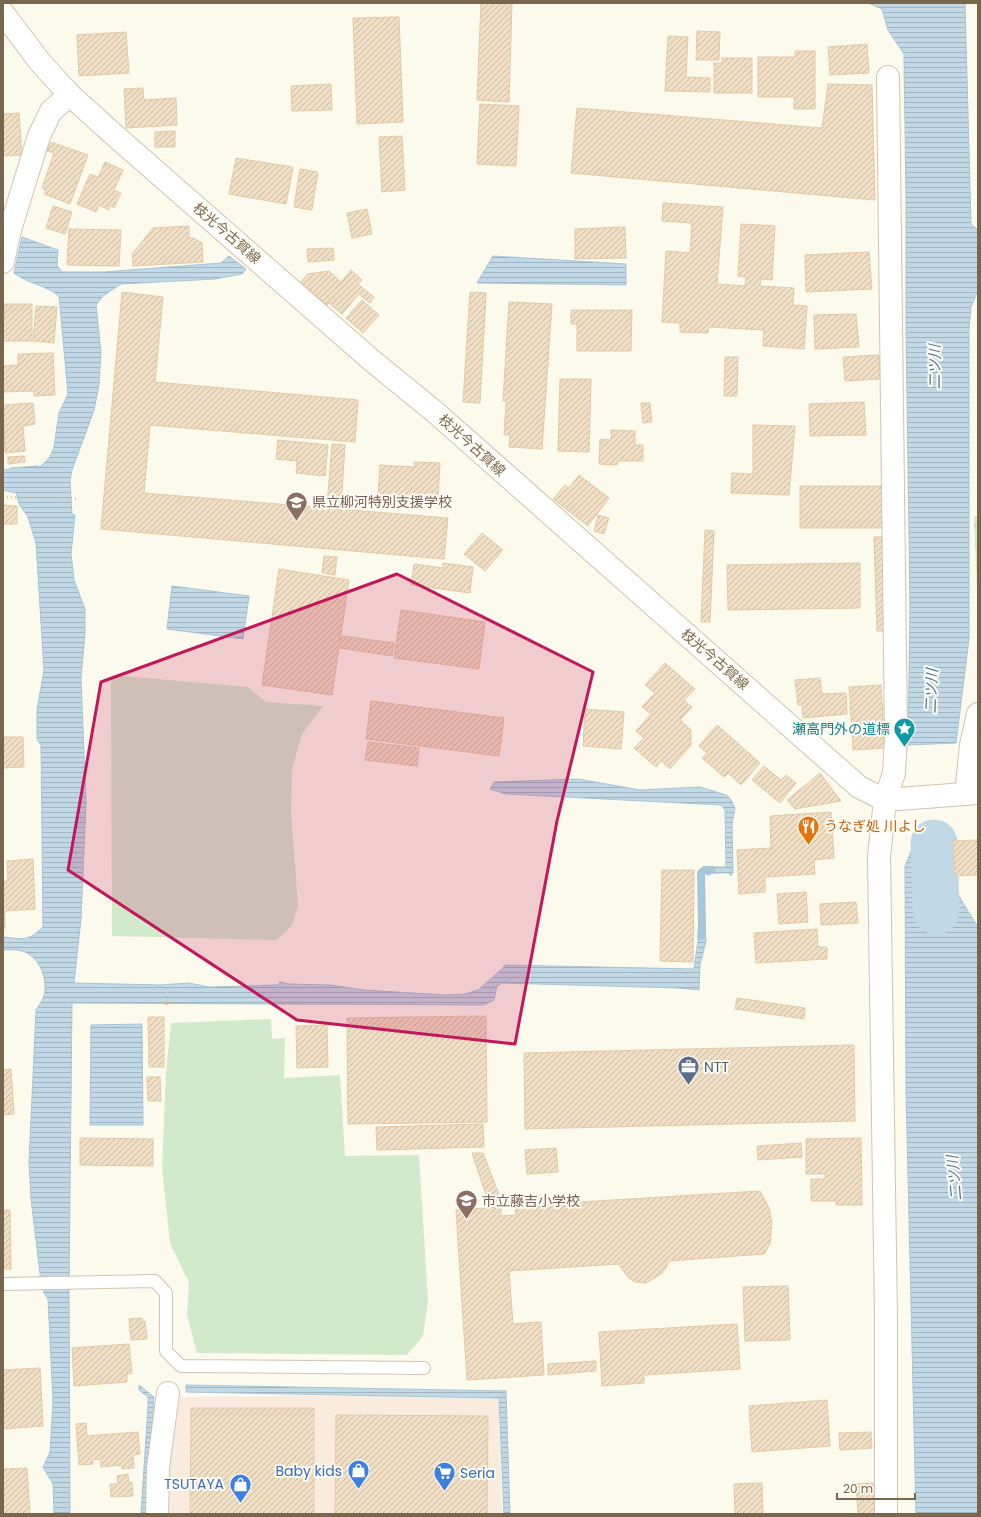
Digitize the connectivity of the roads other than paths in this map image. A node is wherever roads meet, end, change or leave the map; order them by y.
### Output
1 (3, 13) edge
2 (888, 77) dead end
3 (70, 95) junction
4 (3, 262) edge
5 (978, 714) edge
6 (972, 793) edge
7 (885, 800) junction
8 (3, 1284) edge
9 (424, 1368) dead end
10 (168, 1393) dead end
11 (157, 1514) edge
12 (886, 1514) edge

1 - 3 street, 枝光今古賀線
2 - 7 street
3 - 4 street
3 - 7 street, 枝光今古賀線
5 - 6 street
6 - 7 street
7 - 12 street
8 - 9 lane
10 - 11 street

